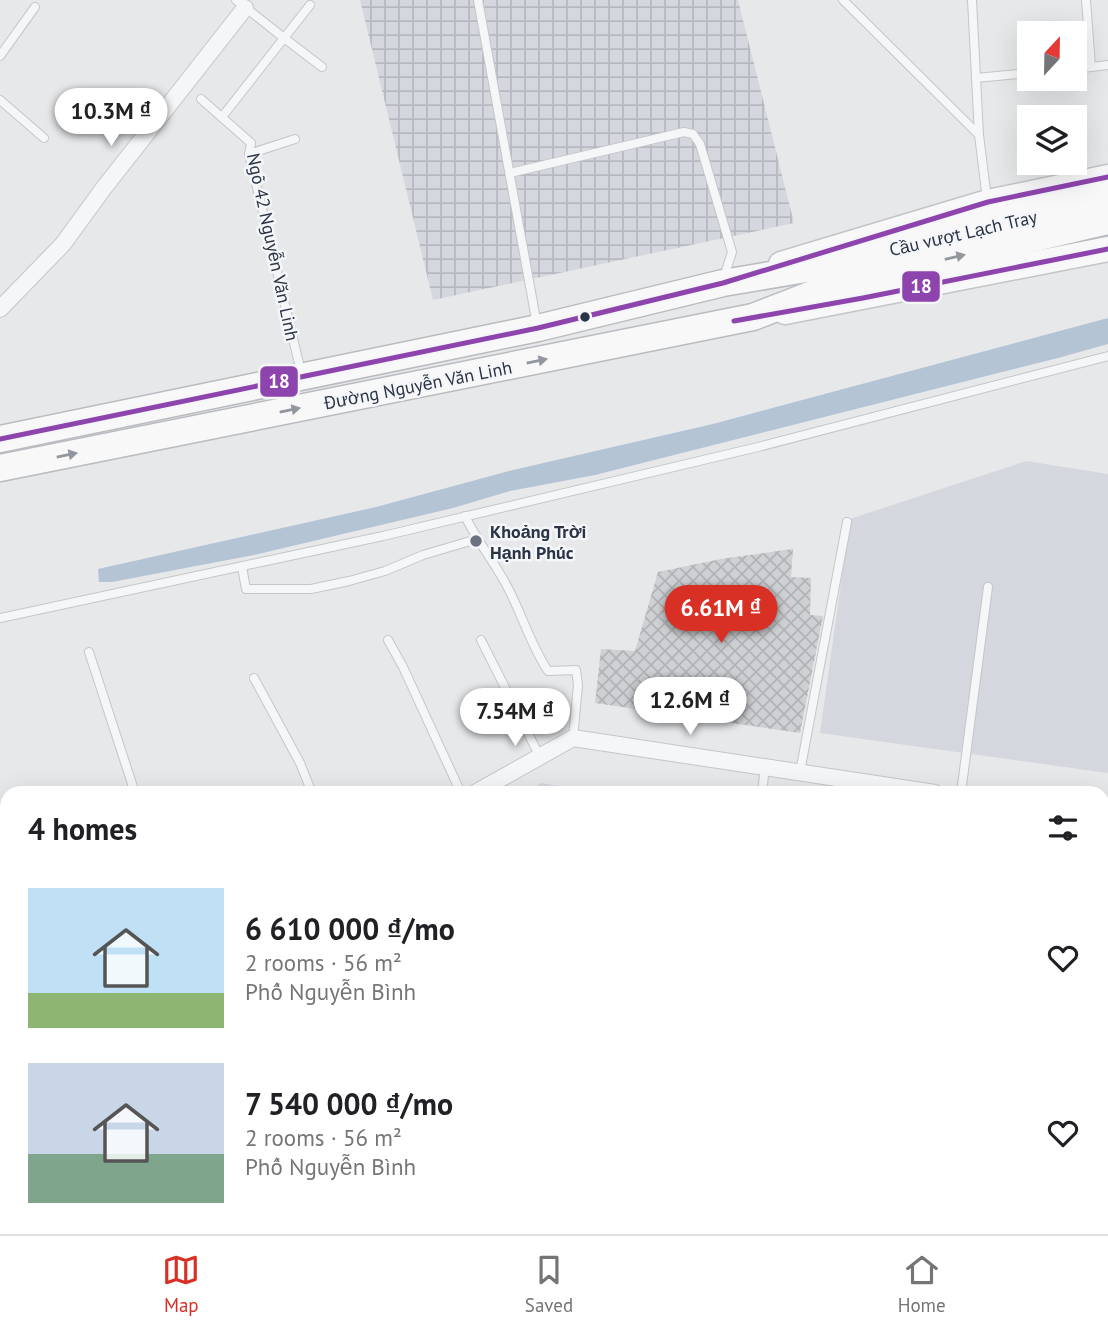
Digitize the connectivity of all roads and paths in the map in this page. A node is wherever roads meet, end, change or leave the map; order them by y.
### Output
1 (843, 0) edge
2 (972, 0) edge
3 (1086, 0) edge
4 (478, 1) edge
5 (241, 4) edge
6 (310, 5) dead end
7 (35, 7) dead end
8 (284, 38) junction
9 (0, 56) edge
10 (1108, 65) edge
11 (322, 67) dead end
12 (1087, 68) edge
13 (1091, 68) junction
14 (1017, 74) edge
15 (976, 78) junction
16 (201, 99) dead end
17 (0, 100) edge
18 (222, 117) junction
19 (979, 135) junction
20 (44, 138) dead end
21 (295, 139) dead end
22 (249, 154) junction
23 (510, 173) junction
24 (1108, 177) edge
25 (1108, 199) edge
26 (988, 202) junction
27 (1108, 221) edge
28 (1108, 249) edge
29 (818, 267) joint
30 (723, 283) junction
31 (841, 284) joint
32 (0, 309) edge
33 (753, 317) junction
34 (538, 328) junction
35 (1108, 356) edge
36 (302, 375) junction
37 (0, 439) edge
38 (0, 468) edge
39 (465, 516) junction
40 (847, 522) dead end
41 (477, 539) junction
42 (242, 567) junction
43 (988, 587) dead end
44 (0, 618) edge
45 (388, 640) dead end
46 (481, 640) dead end
47 (89, 652) dead end
48 (254, 678) dead end
49 (573, 737) junction
50 (540, 755) junction
51 (765, 767) junction
52 (800, 772) junction
53 (133, 786) edge
54 (309, 786) edge
55 (458, 786) edge
56 (487, 786) edge
57 (763, 786) edge
58 (890, 786) edge
59 (962, 786) edge

1 - 19 lane
2 - 15 lane
3 - 13 lane
4 - 23 lane
5 - 8 lane
5 - 32 street
6 - 8 lane
7 - 9 lane
8 - 11 lane
8 - 18 lane
10 - 13 lane
12 - 13 lane
14 - 15 lane
15 - 19 lane
16 - 18 lane, Ngõ 42 Nguyễn Văn Linh
17 - 20 lane
18 - 22 lane, Ngõ 42 Nguyễn Văn Linh
19 - 26 lane
21 - 22 lane
22 - 36 lane, Ngõ 42 Nguyễn Văn Linh
23 - 30 lane
23 - 34 lane
24 - 26 main road, Đường Nguyễn Văn Linh
25 - 29 highway, Cầu vượt Lạch Tray
26 - 30 main road, Đường Nguyễn Văn Linh
31 -> 27 highway, Cầu vượt Lạch Tray
28 - 33 main road, Đường Nguyễn Văn Linh
29 - 30 highway, Đường Nguyễn Văn Linh
30 - 34 highway, Đường Nguyễn Văn Linh
31 - 33 highway, Đường Nguyễn Văn Linh
38 -> 33 highway, Đường Nguyễn Văn Linh
34 - 36 highway, Đường Nguyễn Văn Linh
35 - 39 lane
36 - 37 highway, Đường Nguyễn Văn Linh
39 - 41 lane
39 - 42 lane
40 - 52 lane
41 - 42 lane
41 - 49 lane
42 - 44 lane
43 - 59 lane
45 - 55 lane
46 - 50 lane
47 - 53 lane
48 - 54 lane
49 - 50 street
49 - 51 street
50 - 56 street
51 - 52 street
51 - 57 lane
52 - 58 street

